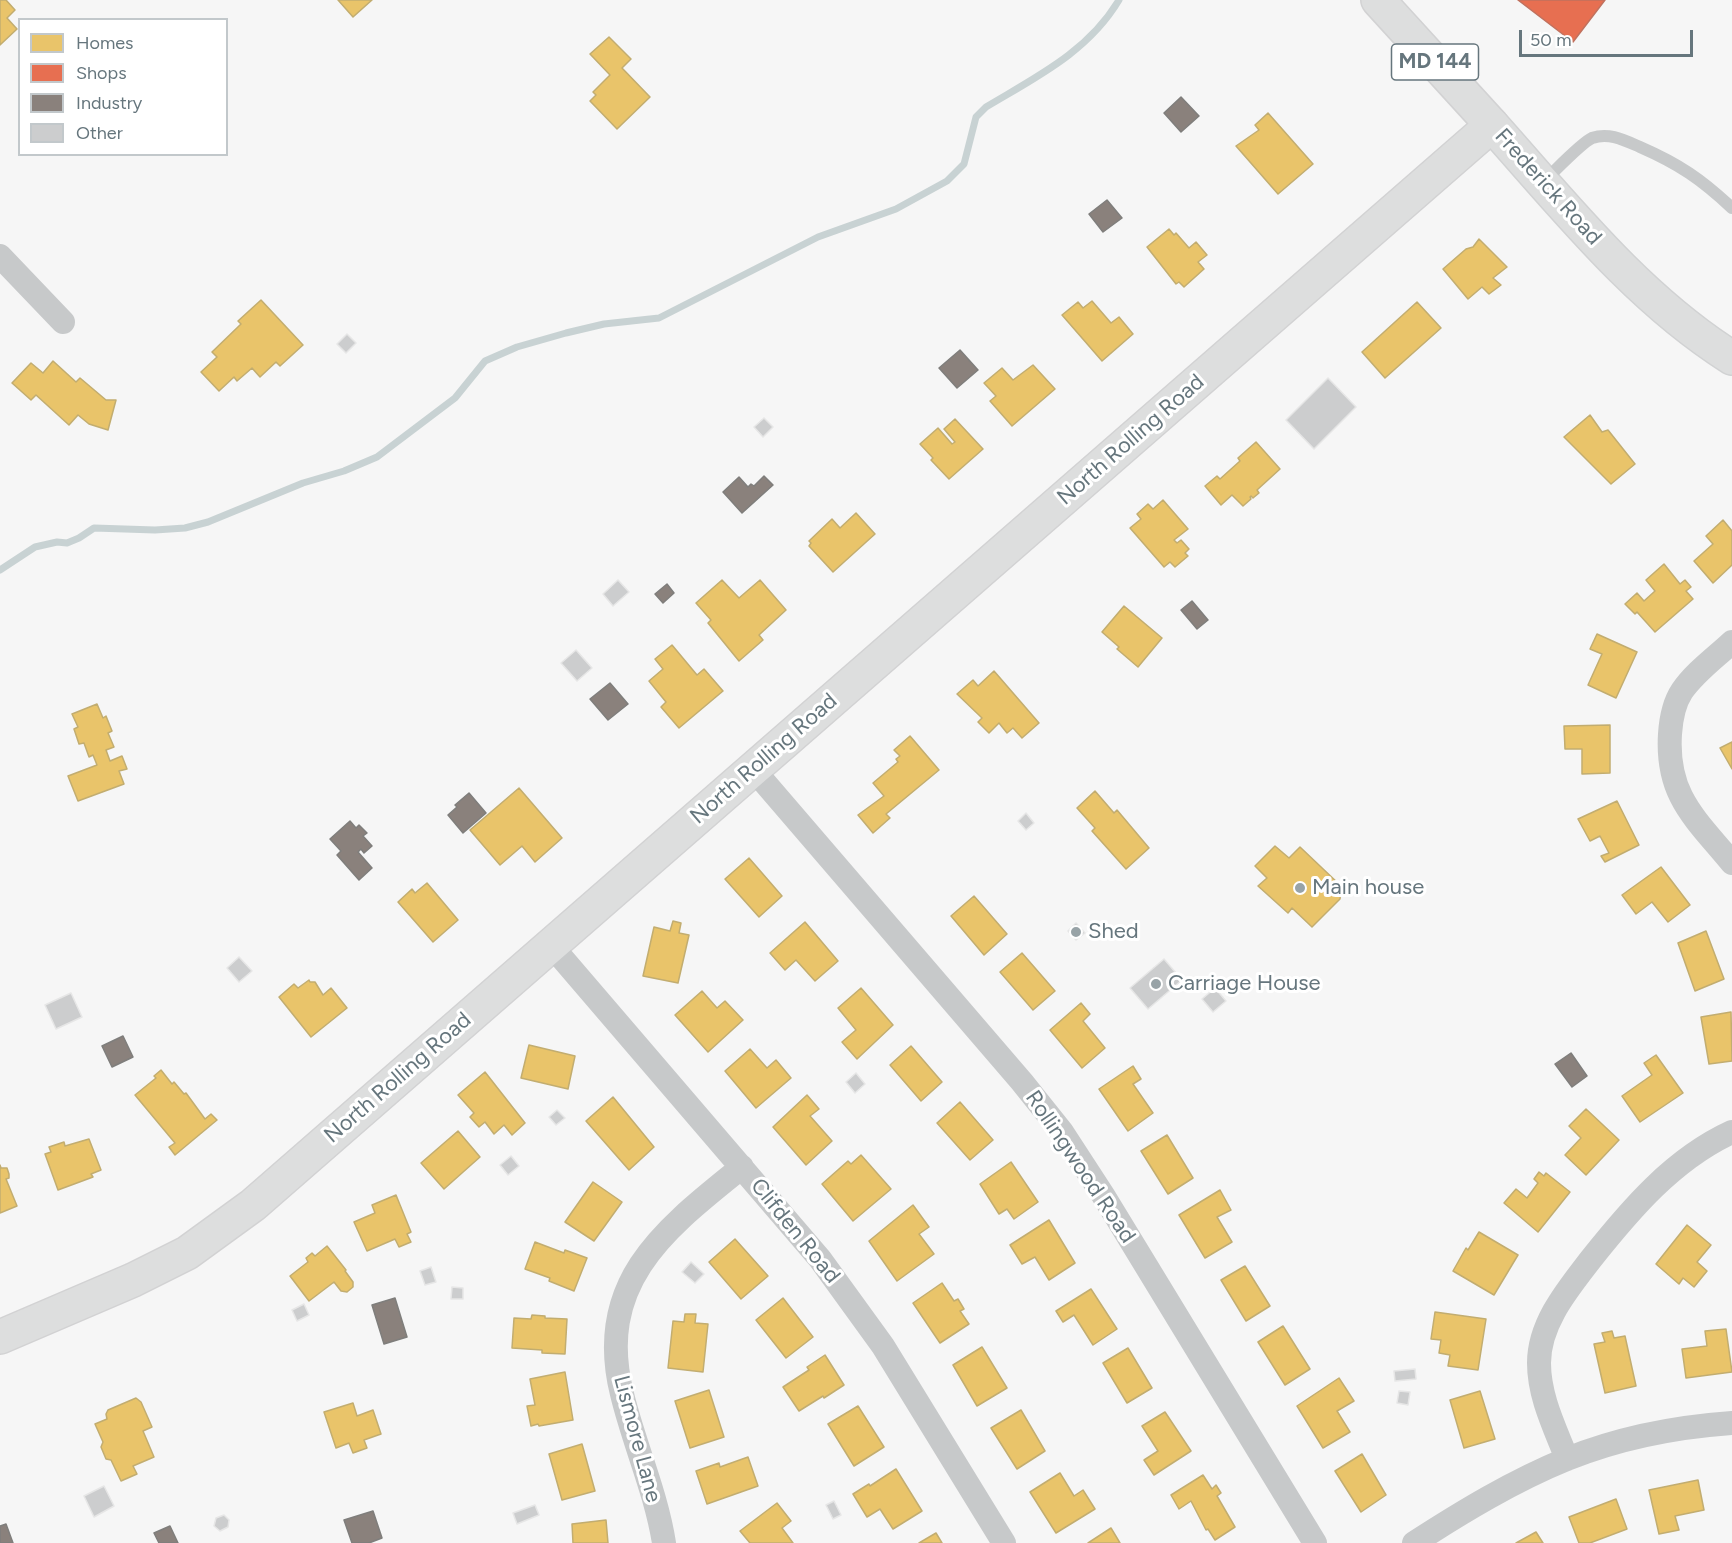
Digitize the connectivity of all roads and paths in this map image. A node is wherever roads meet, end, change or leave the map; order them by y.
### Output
1 (1378, 0) edge
2 (1492, 125) junction
3 (1543, 182) junction
4 (1732, 208) edge
5 (0, 256) edge
6 (63, 322) dead end
7 (1732, 358) edge
8 (1732, 642) edge
9 (753, 769) junction
10 (1732, 863) edge
11 (550, 944) junction
12 (1732, 1132) edge
13 (742, 1167) junction
14 (0, 1337) edge
15 (1732, 1423) edge
16 (1567, 1459) junction
17 (664, 1543) edge
18 (1004, 1543) edge
19 (1315, 1543) edge
20 (1414, 1543) edge

1 - 2 main road, Frederick Road / MD 144
2 - 3 main road, Frederick Road / MD 144
2 - 9 main road, North Rolling Road
3 - 4 lane
3 - 7 main road, Frederick Road / MD 144
5 - 6 street
8 - 10 street
9 - 11 main road, North Rolling Road
9 - 19 street, Rollingwood Road
11 - 13 street, Clifden Road
11 - 14 main road, North Rolling Road
12 - 16 street
13 - 17 street, Lismore Lane
13 - 18 street, Clifden Road
15 - 16 street
16 - 20 street

